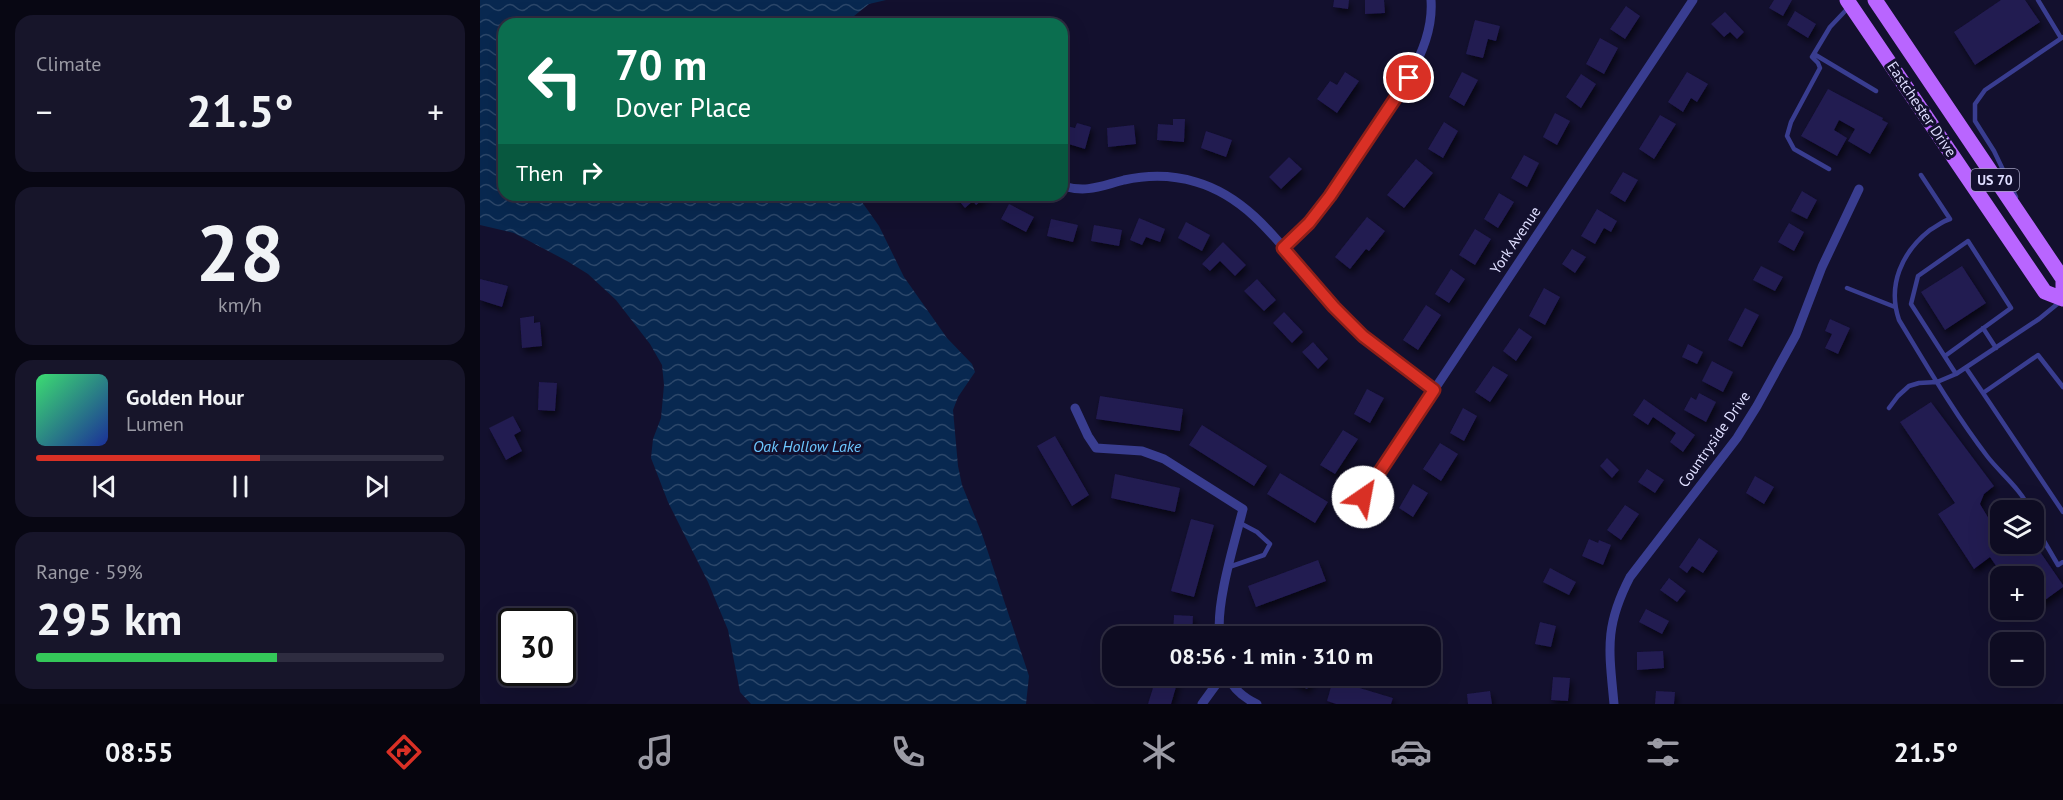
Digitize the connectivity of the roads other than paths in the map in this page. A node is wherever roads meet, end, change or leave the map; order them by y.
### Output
1 (1431, 0) edge
2 (1693, 0) edge
3 (1875, 0) edge
4 (2038, 0) edge
5 (1849, 2) edge
6 (2062, 37) edge
7 (1814, 54) junction
8 (1876, 91) dead end
9 (1829, 170) dead end
10 (1921, 175) dead end
11 (1068, 187) edge
12 (1859, 189) dead end
13 (2037, 242) junction
14 (1283, 248) junction
15 (1847, 288) dead end
16 (2063, 293) edge
17 (2063, 299) edge
18 (1895, 307) junction
19 (1983, 328) junction
20 (1996, 348) junction
21 (1945, 356) junction
22 (1966, 368) junction
23 (1956, 374) junction
24 (1937, 381) junction
25 (2063, 387) edge
26 (1434, 390) junction
27 (1983, 393) junction
28 (1075, 408) dead end
29 (1889, 408) dead end
30 (1363, 497) dead end
31 (2025, 500) edge
32 (2063, 512) edge
33 (1240, 523) junction
34 (2044, 541) edge
35 (2063, 562) edge
36 (1229, 567) junction
37 (1218, 626) edge
38 (1216, 686) edge
39 (1233, 686) edge
40 (1202, 704) edge
41 (1257, 704) edge
42 (1614, 704) edge

1 - 14 street
2 - 26 street, York Avenue
3 - 13 main road, Eastchester Drive / US 70
4 - 6 lane
5 - 7 lane
5 - 17 main road, Eastchester Drive / US 70
6 - 13 lane
7 - 8 lane
7 - 9 lane
10 - 18 lane
11 - 14 street
12 - 42 street, Countryside Drive
13 - 16 main road, Eastchester Drive / US 70
14 - 26 street
15 - 18 lane
17 - 20 lane
18 - 24 lane
19 - 20 lane
19 - 21 lane
19 - 21 lane
20 - 22 lane
21 - 23 lane
22 - 23 lane
22 - 27 lane
23 - 24 lane
24 - 29 lane
24 - 31 lane
25 - 27 lane
26 - 30 street, York Avenue
27 - 32 lane
28 - 33 street
33 - 36 street
33 - 36 lane
34 - 35 lane
36 - 37 street
38 - 40 street
39 - 41 street

